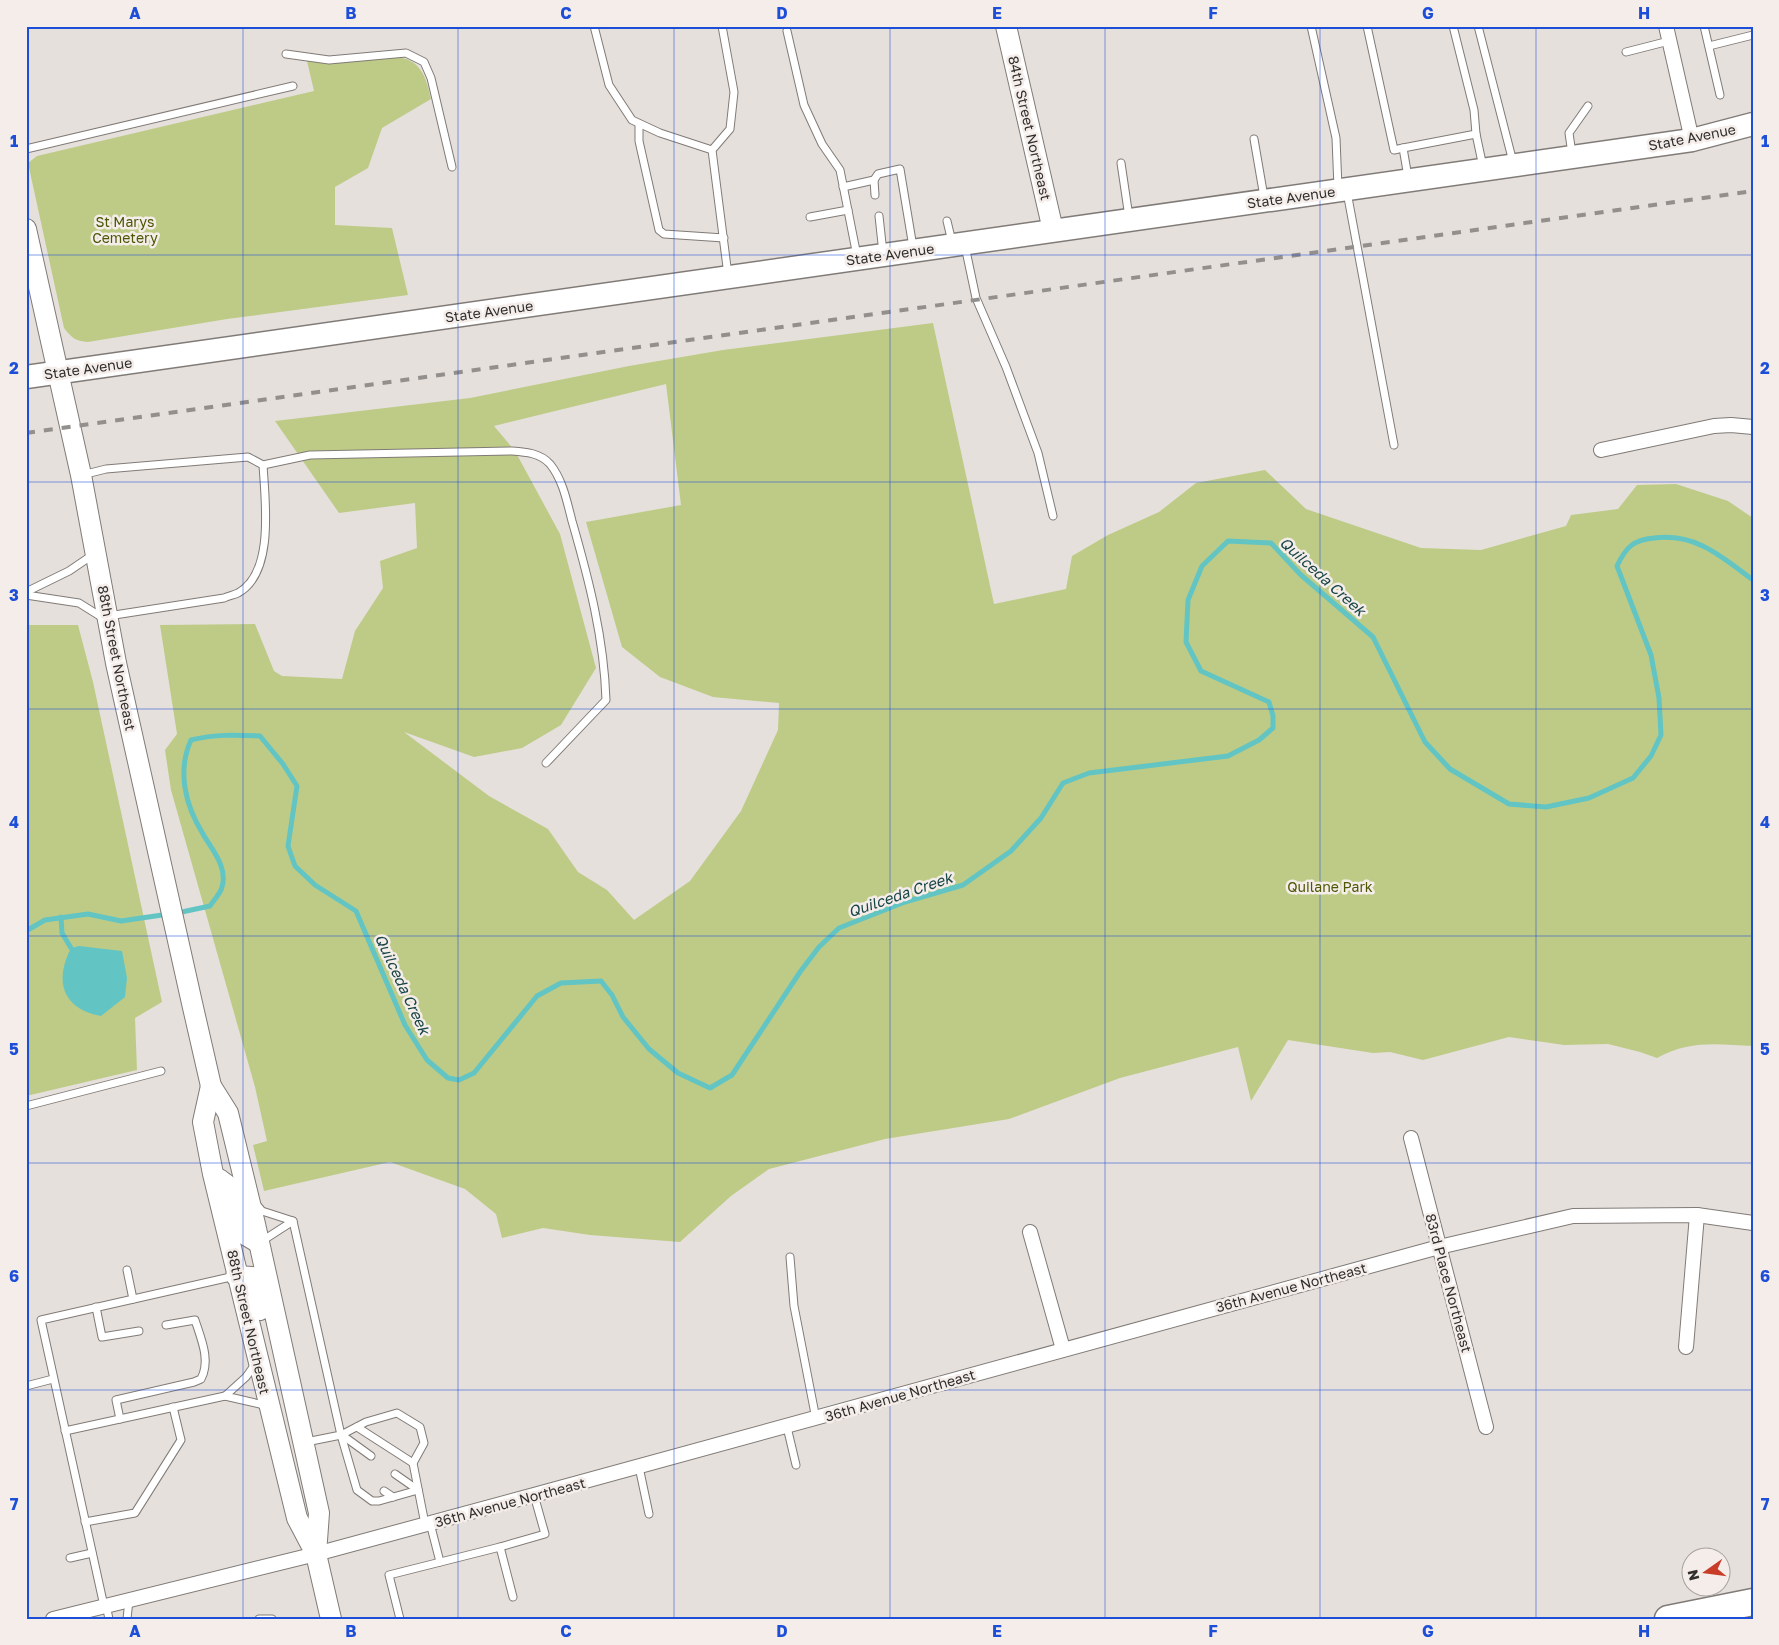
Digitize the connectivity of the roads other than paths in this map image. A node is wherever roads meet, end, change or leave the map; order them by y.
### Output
1 (594, 26) edge
2 (722, 26) edge
3 (1006, 26) edge
4 (1311, 26) edge
5 (1367, 26) edge
6 (1453, 26) edge
7 (1478, 26) edge
8 (1666, 26) edge
9 (1704, 26) edge
10 (787, 31) dead end
11 (1753, 35) edge
12 (1669, 41) junction
13 (1708, 46) junction
14 (1626, 52) dead end
15 (286, 54) dead end
16 (294, 86) dead end
17 (1720, 95) dead end
18 (1588, 106) dead end
19 (639, 124) junction
20 (1753, 124) edge
21 (1476, 134) junction
22 (1254, 139) dead end
23 (1692, 140) junction
24 (1403, 148) junction
25 (26, 149) edge
26 (712, 150) junction
27 (1572, 157) junction
28 (1121, 163) dead end
29 (1514, 165) junction
30 (452, 167) dead end
31 (1484, 169) junction
32 (874, 180) junction
33 (1408, 180) junction
34 (843, 187) junction
35 (1342, 189) junction
36 (875, 195) dead end
37 (1264, 200) junction
38 (848, 210) junction
39 (879, 216) dead end
40 (810, 217) dead end
41 (1130, 220) junction
42 (948, 221) dead end
43 (26, 229) edge
44 (1053, 230) junction
45 (724, 238) junction
46 (959, 244) junction
47 (914, 250) junction
48 (883, 255) junction
49 (857, 259) junction
50 (728, 277) junction
51 (59, 372) junction
52 (26, 377) edge
53 (1753, 427) edge
54 (1394, 445) dead end
55 (1601, 450) dead end
56 (263, 465) junction
57 (81, 475) junction
58 (1053, 516) dead end
59 (96, 552) junction
60 (26, 594) edge
61 (108, 620) junction
62 (546, 763) dead end
63 (161, 1071) dead end
64 (211, 1086) junction
65 (26, 1106) edge
66 (1411, 1138) dead end
67 (213, 1174) junction
68 (247, 1192) junction
69 (1697, 1215) junction
70 (292, 1221) junction
71 (1753, 1224) edge
72 (1030, 1232) dead end
73 (259, 1243) junction
74 (1439, 1247) junction
75 (790, 1257) dead end
76 (127, 1270) dead end
77 (236, 1276) junction
78 (133, 1299) junction
79 (96, 1307) junction
80 (166, 1325) dead end
81 (140, 1331) dead end
82 (1686, 1348) dead end
83 (1063, 1349) junction
84 (257, 1360) junction
85 (285, 1362) junction
86 (53, 1380) junction
87 (26, 1386) edge
88 (225, 1396) junction
89 (270, 1406) junction
90 (173, 1407) junction
91 (120, 1419) junction
92 (816, 1419) junction
93 (787, 1426) junction
94 (357, 1427) junction
95 (1486, 1427) dead end
96 (65, 1431) junction
97 (342, 1435) junction
98 (304, 1443) junction
99 (371, 1456) dead end
100 (412, 1463) junction
101 (796, 1465) dead end
102 (351, 1467) junction
103 (639, 1467) junction
104 (360, 1474) dead end
105 (395, 1474) dead end
106 (418, 1490) junction
107 (384, 1491) dead end
108 (534, 1495) junction
109 (393, 1497) junction
110 (649, 1514) dead end
111 (85, 1522) junction
112 (428, 1524) junction
113 (500, 1546) junction
114 (92, 1553) junction
115 (316, 1554) junction
116 (70, 1558) dead end
117 (440, 1562) junction
118 (512, 1597) dead end
119 (129, 1600) junction
120 (1753, 1602) edge
121 (1753, 1606) edge
122 (106, 1610) edge
123 (53, 1619) edge
124 (127, 1619) edge
125 (259, 1619) edge
126 (272, 1619) edge
127 (331, 1619) edge
128 (400, 1619) edge
129 (1668, 1619) edge
130 (1702, 1619) edge

1 - 19 lane
2 - 26 lane
3 - 44 main road, 84th Street Northeast
4 - 35 lane
5 - 24 lane
6 - 21 lane
7 - 29 lane
8 - 12 street
9 - 13 lane
10 - 34 lane
11 - 13 lane
12 - 14 lane
12 - 23 street
13 - 17 lane
15 - 30 lane
16 - 25 lane
18 - 27 lane
19 - 26 lane
19 - 45 lane
20 - 23 main road, State Avenue
21 - 24 lane
21 - 31 lane
22 - 37 lane
23 - 27 main road, State Avenue
24 - 33 lane
26 - 45 lane
27 - 29 main road, State Avenue
28 - 41 lane
29 - 31 main road, State Avenue
31 - 33 main road, State Avenue
32 - 34 lane
32 - 36 lane
32 - 47 lane
33 - 35 main road, State Avenue
34 - 38 lane
35 - 37 main road, State Avenue
35 - 54 lane
37 - 41 main road, State Avenue
38 - 40 lane
38 - 49 lane
39 - 48 lane
41 - 44 main road, State Avenue
42 - 46 lane
43 - 51 main road, 88th Street Northeast
44 - 46 main road, State Avenue
45 - 50 lane
46 - 47 main road, State Avenue
46 - 58 lane
47 - 48 main road, State Avenue
48 - 49 main road, State Avenue
49 - 50 main road, State Avenue
50 - 51 main road, State Avenue
51 - 52 main road, State Avenue
51 - 57 main road, 88th Street Northeast
53 - 55 street
56 - 57 lane
56 - 61 lane
56 - 62 lane
57 - 59 main road, 88th Street Northeast
59 - 60 lane
59 - 61 main road, 88th Street Northeast
60 - 61 lane
61 - 64 main road, 88th Street Northeast
63 - 65 lane
64 - 67 main road, 88th Street Northeast
64 - 68 main road, 88th Street Northeast
66 - 74 street, 83rd Place Northeast
67 - 73 main road
67 - 77 main road, 88th Street Northeast
68 - 70 lane
68 - 73 main road, 88th Street Northeast
69 - 71 street, 36th Avenue Northeast
69 - 74 street, 36th Avenue Northeast
69 - 82 street
70 - 73 lane
70 - 97 lane
72 - 83 street
73 - 85 main road, 88th Street Northeast
74 - 83 street, 36th Avenue Northeast
74 - 95 street, 83rd Place Northeast
75 - 92 lane
76 - 78 lane
77 - 78 lane
77 - 84 main road, 88th Street Northeast
77 - 85 main road
78 - 79 lane
79 - 81 lane
79 - 86 lane
80 - 91 lane
83 - 92 street, 36th Avenue Northeast
84 - 88 lane
84 - 89 main road, 88th Street Northeast
85 - 98 main road, 88th Street Northeast
86 - 87 lane
86 - 96 lane
88 - 89 lane
88 - 90 lane
89 - 115 main road, 88th Street Northeast
90 - 91 lane
90 - 111 lane
91 - 96 lane
92 - 93 street, 36th Avenue Northeast
93 - 101 lane
93 - 103 street, 36th Avenue Northeast
94 - 97 lane
94 - 100 lane
94 - 100 lane
96 - 111 lane
97 - 98 lane
97 - 99 lane
97 - 102 lane
98 - 115 main road, 88th Street Northeast
100 - 106 lane
102 - 104 lane
102 - 109 lane
103 - 108 street, 36th Avenue Northeast
103 - 110 lane
105 - 106 lane
106 - 109 lane
106 - 112 lane
107 - 109 lane
108 - 112 street, 36th Avenue Northeast
108 - 113 lane
111 - 114 lane
112 - 115 street, 36th Avenue Northeast
112 - 117 lane
113 - 117 lane
113 - 118 lane
114 - 116 lane
114 - 122 lane
115 - 119 street, 36th Avenue Northeast
115 - 127 main road, 88th Street Northeast
117 - 128 lane
119 - 122 street, 36th Avenue Northeast
119 - 124 lane
120 - 129 highway
121 - 130 highway
122 - 123 street, 36th Avenue Northeast
125 - 126 lane

